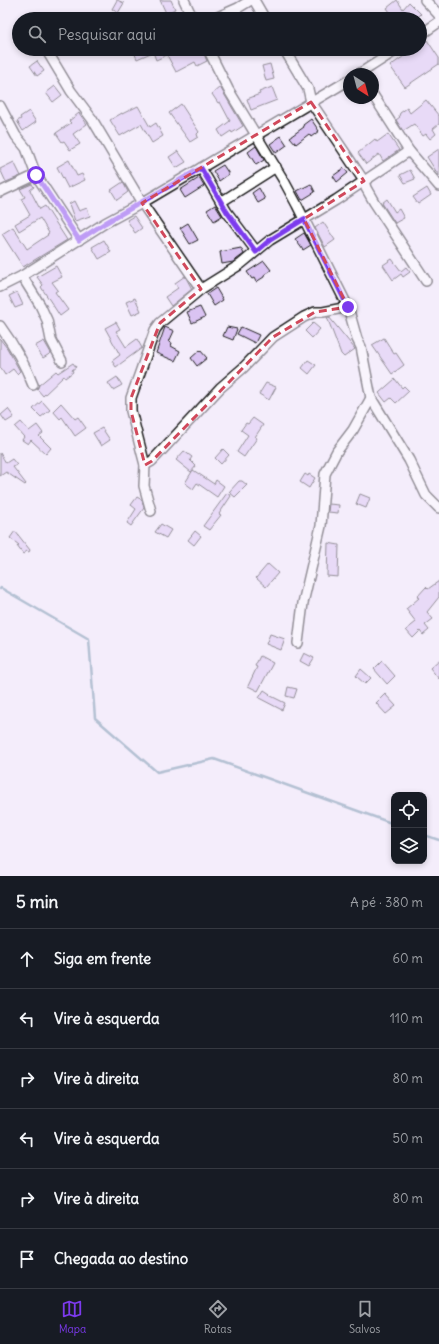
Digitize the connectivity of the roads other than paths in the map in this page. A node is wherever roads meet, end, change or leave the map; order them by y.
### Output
1 (184, 0) edge
2 (251, 0) edge
3 (254, 0) edge
4 (426, 0) edge
5 (190, 12) edge
6 (229, 12) edge
7 (261, 12) edge
8 (439, 15) edge
9 (439, 22) edge
10 (427, 30) edge
11 (50, 56) edge
12 (212, 56) edge
13 (288, 56) edge
14 (388, 56) edge
15 (370, 68) edge
16 (343, 83) edge
17 (311, 102) junction
18 (379, 104) edge
19 (0, 106) edge
20 (256, 136) junction
21 (409, 151) junction
22 (276, 167) junction
23 (201, 168) junction
24 (36, 175) junction
25 (364, 181) junction
26 (439, 186) edge
27 (0, 192) edge
28 (221, 202) junction
29 (142, 203) junction
30 (304, 219) junction
31 (79, 240) junction
32 (256, 252) junction
33 (22, 276) junction
34 (426, 281) dead end
35 (0, 287) edge
36 (201, 289) junction
37 (348, 307) junction
38 (0, 326) edge
39 (62, 362) dead end
40 (33, 385) dead end
41 (371, 398) junction
42 (145, 464) junction
43 (439, 508) edge
44 (151, 511) dead end
45 (298, 643) dead end

1 - 5 street
2 - 6 street
3 - 7 street
4 - 8 street
9 - 10 street
11 - 29 street
12 - 20 street
13 - 17 street
14 - 15 street
16 - 17 street
17 - 20 street
17 - 25 street
18 - 21 street
19 - 24 street
20 - 22 street
20 - 23 street
21 - 25 street
21 - 26 street
22 - 28 street
22 - 30 street
23 - 28 street
23 - 29 street
24 - 27 street
24 - 31 street
25 - 30 street
25 - 34 street
28 - 32 street
29 - 31 street
29 - 36 street
30 - 32 street
30 - 37 street
31 - 33 street
32 - 36 street
33 - 35 street
33 - 39 street
36 - 42 street
37 - 41 street
37 - 42 street
38 - 40 street
41 - 43 street
41 - 45 street
42 - 44 street

